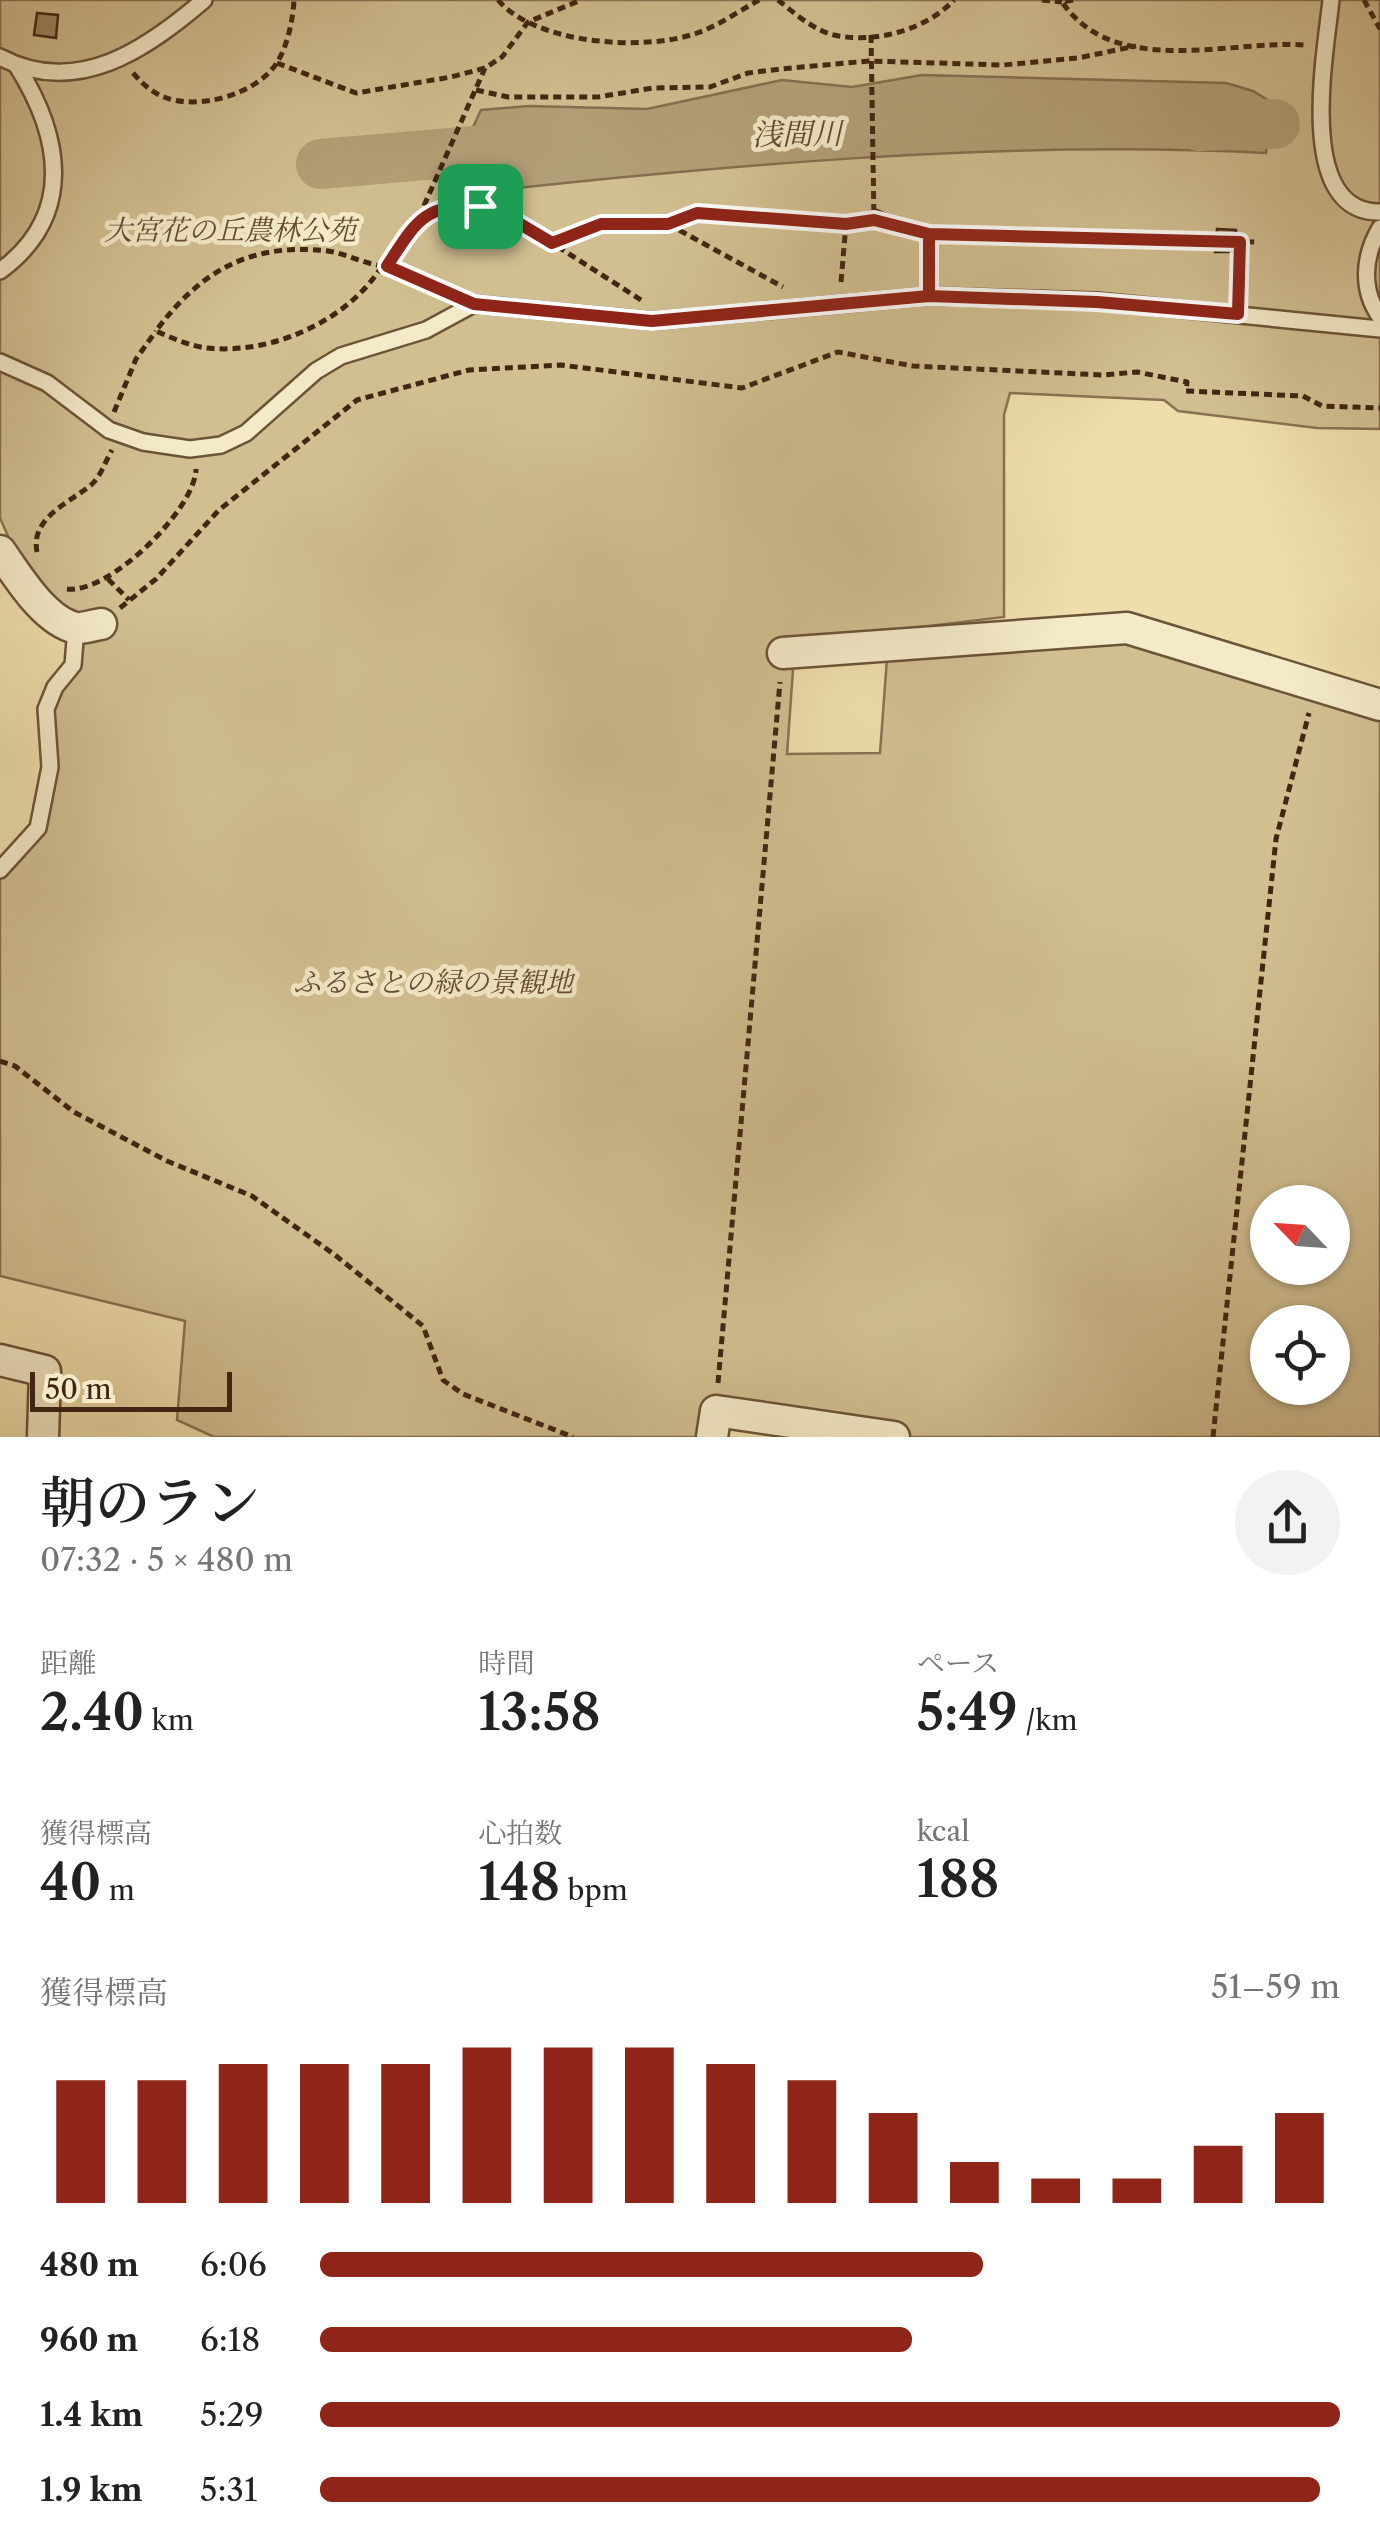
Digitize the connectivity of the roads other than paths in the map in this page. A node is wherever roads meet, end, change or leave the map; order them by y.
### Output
1 (204, 0) edge
2 (1331, 0) edge
3 (0, 57) edge
4 (17, 66) junction
5 (1380, 212) edge
6 (1380, 228) edge
7 (0, 271) edge
8 (1380, 317) edge
9 (1380, 329) edge
10 (0, 362) edge
11 (0, 551) edge
12 (88, 626) joint
13 (783, 653) road end
14 (1380, 705) edge
15 (0, 870) edge
16 (0, 1360) edge
17 (714, 1424) edge
18 (43, 1437) edge
19 (894, 1437) edge

1 - 4 lane
2 - 5 lane
3 - 4 lane
4 - 7 lane
6 - 8 lane
9 - 10 lane
11 - 12 street
12 - 15 lane
13 - 14 street
16 - 18 street
17 - 19 street

